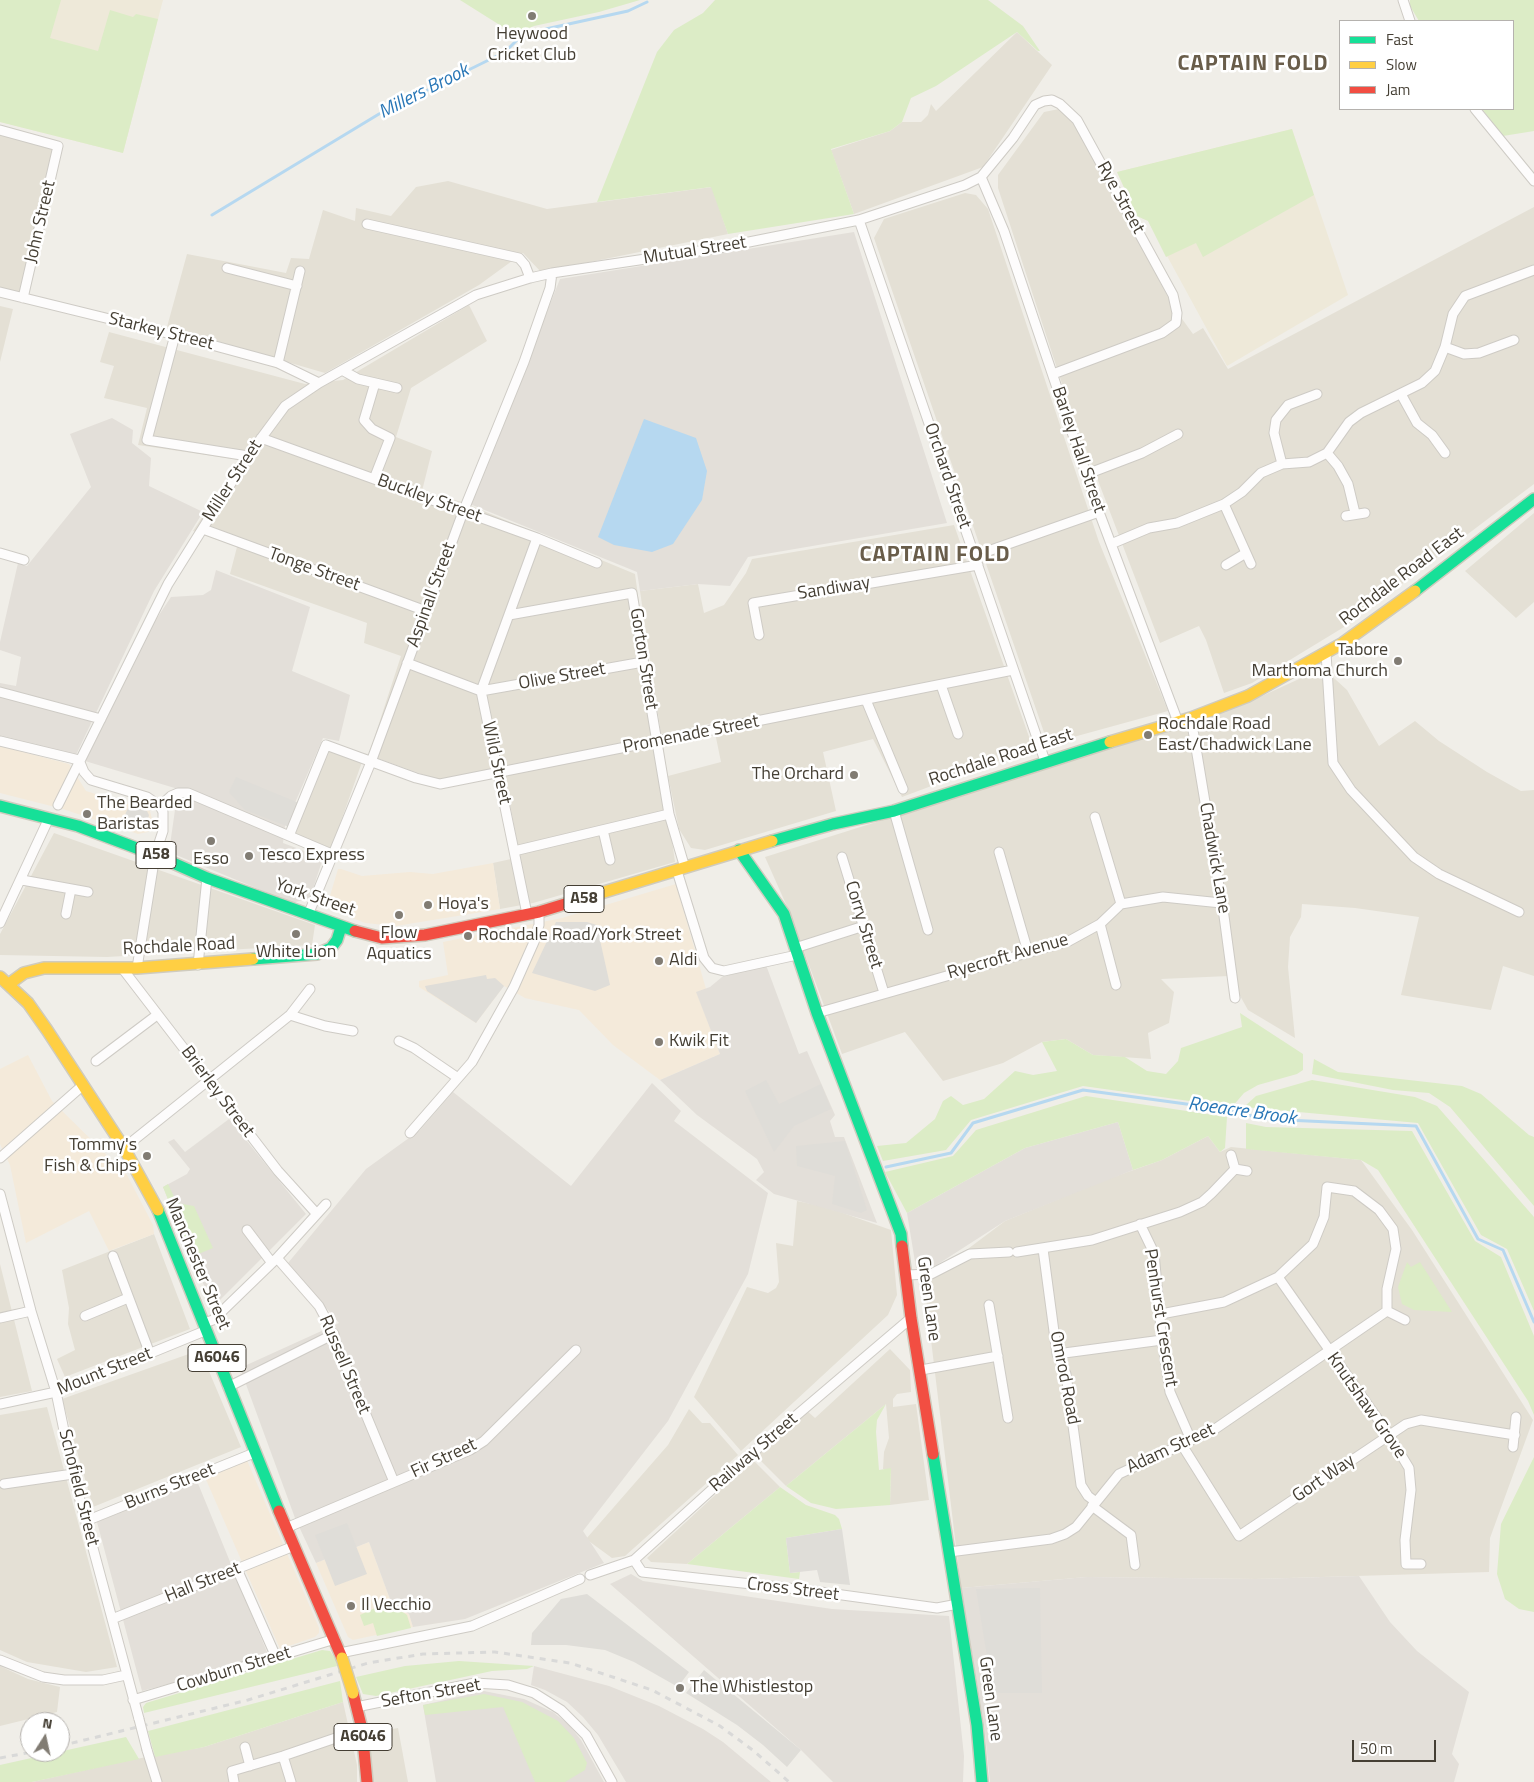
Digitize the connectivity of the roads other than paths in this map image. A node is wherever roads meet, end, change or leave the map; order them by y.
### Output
1 (1403, 0) edge
2 (1410, 20) edge
3 (1476, 110) edge
4 (0, 130) edge
5 (981, 177) junction
6 (1534, 181) edge
7 (859, 220) junction
8 (367, 224) dead end
9 (227, 268) dead end
10 (1534, 270) edge
11 (300, 271) dead end
12 (552, 273) junction
13 (530, 278) junction
14 (297, 286) junction
15 (0, 292) edge
16 (23, 298) junction
17 (175, 335) junction
18 (1514, 340) dead end
19 (1445, 346) junction
20 (278, 363) junction
21 (342, 370) junction
22 (1053, 374) junction
23 (319, 382) junction
24 (376, 383) junction
25 (397, 388) dead end
26 (1317, 394) dead end
27 (1401, 394) junction
28 (1178, 434) dead end
29 (261, 438) junction
30 (1327, 453) junction
31 (1445, 453) dead end
32 (248, 456) junction
33 (1282, 464) junction
34 (1087, 474) junction
35 (374, 479) junction
36 (1534, 499) edge
37 (1224, 504) junction
38 (463, 512) junction
39 (1099, 512) junction
40 (1366, 513) dead end
41 (203, 528) junction
42 (537, 538) junction
43 (1111, 544) junction
44 (0, 553) edge
45 (1246, 553) junction
46 (974, 556) junction
47 (24, 560) dead end
48 (597, 563) dead end
49 (1251, 564) dead end
50 (1226, 565) dead end
51 (978, 566) junction
52 (426, 612) junction
53 (509, 615) junction
54 (759, 635) dead end
55 (1326, 653) junction
56 (643, 662) junction
57 (407, 663) junction
58 (1014, 670) junction
59 (941, 685) junction
60 (481, 691) junction
61 (0, 692) edge
62 (866, 700) junction
63 (1191, 718) junction
64 (101, 719) junction
65 (1178, 722) junction
66 (958, 734) dead end
67 (0, 741) edge
68 (657, 742) junction
69 (79, 760) junction
70 (1045, 761) junction
71 (371, 762) junction
72 (499, 774) junction
73 (903, 789) dead end
74 (58, 805) dead end
75 (0, 806) edge
76 (160, 806) junction
77 (894, 811) junction
78 (669, 814) junction
79 (1095, 817) dead end
80 (49, 818) junction
81 (603, 830) junction
82 (289, 836) junction
83 (739, 850) junction
84 (514, 851) junction
85 (999, 852) dead end
86 (334, 854) junction
87 (155, 855) junction
88 (842, 857) dead end
89 (610, 860) dead end
90 (681, 870) junction
91 (207, 878) junction
92 (22, 880) junction
93 (71, 889) junction
94 (88, 892) dead end
95 (1221, 903) junction
96 (1121, 904) junction
97 (3, 912) edge
98 (539, 912) junction
99 (1519, 912) dead end
100 (66, 914) dead end
101 (527, 914) junction
102 (308, 915) junction
103 (0, 923) edge
104 (1100, 924) junction
105 (864, 926) junction
106 (341, 927) junction
107 (928, 930) dead end
108 (425, 935) joint
109 (796, 951) junction
110 (1028, 952) junction
111 (198, 964) junction
112 (122, 968) junction
113 (137, 968) junction
114 (5, 981) edge
115 (1116, 985) dead end
116 (310, 989) dead end
117 (884, 993) junction
118 (1235, 998) dead end
119 (817, 1013) junction
120 (157, 1015) junction
121 (290, 1016) junction
122 (353, 1031) dead end
123 (399, 1041) dead end
124 (96, 1061) dead end
125 (458, 1078) junction
126 (210, 1081) junction
127 (82, 1086) junction
128 (410, 1133) dead end
129 (124, 1148) junction
130 (1231, 1155) dead end
131 (0, 1158) edge
132 (1235, 1169) junction
133 (1247, 1170) dead end
134 (0, 1194) edge
135 (326, 1204) dead end
136 (316, 1214) junction
137 (3, 1215) edge
138 (1140, 1224) junction
139 (247, 1230) dead end
140 (1043, 1249) junction
141 (112, 1256) dead end
142 (274, 1261) junction
143 (906, 1275) junction
144 (1278, 1277) junction
145 (128, 1298) junction
146 (989, 1305) dead end
147 (31, 1311) junction
148 (1387, 1311) junction
149 (1160, 1314) junction
150 (85, 1316) dead end
151 (0, 1318) edge
152 (911, 1318) junction
153 (1405, 1320) dead end
154 (206, 1327) junction
155 (334, 1334) junction
156 (1162, 1340) junction
157 (576, 1350) dead end
158 (1328, 1351) junction
159 (150, 1354) junction
160 (1057, 1354) junction
161 (998, 1356) junction
162 (921, 1370) junction
163 (228, 1387) junction
164 (56, 1392) junction
165 (0, 1404) edge
166 (1516, 1417) dead end
167 (1008, 1418) dead end
168 (1389, 1435) junction
169 (1515, 1435) junction
170 (1191, 1440) junction
171 (1182, 1445) junction
172 (1513, 1447) dead end
173 (254, 1453) junction
174 (73, 1474) junction
175 (394, 1482) junction
176 (4, 1484) dead end
177 (1094, 1504) junction
178 (86, 1521) junction
179 (286, 1528) junction
180 (294, 1546) junction
181 (949, 1552) junction
182 (634, 1560) junction
183 (1421, 1564) dead end
184 (1135, 1565) dead end
185 (237, 1569) junction
186 (590, 1575) dead end
187 (580, 1579) dead end
188 (958, 1604) junction
189 (112, 1619) junction
190 (335, 1639) junction
191 (341, 1656) junction
192 (276, 1657) junction
193 (0, 1660) edge
194 (126, 1675) junction
195 (133, 1700) junction
196 (356, 1707) junction
197 (362, 1729) junction
198 (244, 1747) dead end
199 (283, 1756) junction
200 (250, 1766) junction
201 (157, 1782) edge
202 (234, 1782) edge
203 (292, 1782) edge
204 (367, 1782) edge
205 (612, 1782) edge
206 (982, 1782) edge

1 - 2 street
3 - 6 street
4 - 16 street, John Street
5 - 7 street, Mutual Street
5 - 22 street, Barley Hall Street
5 - 22 street, Rye Street
7 - 12 street, Mutual Street
7 - 46 street, Orchard Street
8 - 13 street
9 - 14 street
10 - 19 street
11 - 14 street
12 - 13 street, Mutual Street
12 - 38 street, Aspinall Street
13 - 21 street, Miller Street
14 - 20 street
15 - 16 street, Starkey Street
16 - 17 street, Starkey Street
17 - 20 street, Starkey Street
17 - 32 street
18 - 19 street
19 - 27 street
20 - 23 street, Starkey Street
21 - 23 street, Miller Street
21 - 24 street
22 - 34 street, Barley Hall Street
23 - 29 street, Miller Street
24 - 25 street
24 - 35 street
26 - 33 street
27 - 30 street
27 - 31 street
28 - 34 street
29 - 32 street, Miller Street
29 - 35 street, Buckley Street
30 - 33 street
30 - 40 street
32 - 41 street, Miller Street
33 - 37 street
34 - 39 street, Barley Hall Street
35 - 38 street, Buckley Street
36 - 55 main road, Rochdale Road East / A58
37 - 43 street
37 - 45 street
38 - 42 street, Buckley Street
38 - 52 street, Aspinall Street
39 - 43 street, Barley Hall Street
39 - 46 street
41 - 52 street, Tonge Street
41 - 64 street, Miller Street
42 - 48 street, Buckley Street
42 - 53 street
43 - 65 street, Barley Hall Street
44 - 47 street
45 - 49 street
45 - 50 street
46 - 51 street, Orchard Street
51 - 54 street, Sandiway
51 - 58 street, Orchard Street
52 - 57 street, Aspinall Street
53 - 56 street, Gorton Street
53 - 60 street
55 - 63 main road, Rochdale Road East / A58
55 - 99 street
56 - 60 street, Olive Street
56 - 68 street, Gorton Street
57 - 60 street
57 - 71 street, Aspinall Street
58 - 59 street, Promenade Street
58 - 70 street, Orchard Street
59 - 62 street, Promenade Street
59 - 66 street
60 - 72 street, Wild Street
61 - 64 street
62 - 68 street, Promenade Street
62 - 73 street
63 - 65 main road, Rochdale Road East / A58
63 - 95 street, Chadwick Lane
64 - 69 street, Miller Street
65 - 70 main road, Rochdale Road East / A58
67 - 69 street
68 - 72 street, Promenade Street
68 - 78 street, Gorton Street
69 - 74 street, Miller Street
69 - 76 street
70 - 77 main road, Rochdale Road East / A58
71 - 72 street, Promenade Street
71 - 82 street, Promenade Street
71 - 86 street, Aspinall Street
72 - 84 street, Wild Street
75 - 80 main road, York Street / A58
76 - 82 street
76 - 87 street
77 - 83 main road, Rochdale Road East / A58
77 - 107 street
78 - 81 street
78 - 90 street, Gorton Street
79 - 96 street
80 - 87 main road, York Street / A58
80 - 92 street
81 - 84 street
81 - 89 street
82 - 86 street
83 - 90 main road, Rochdale Road East / A58
83 - 109 main road, Green Lane
84 - 101 street, Wild Street
85 - 110 street
86 - 102 street, Aspinall Street
87 - 91 main road, York Street / A58
87 - 113 street
88 - 105 street, Corry Street
90 - 98 main road, Rochdale Road East / A58
90 - 109 street, Gorton Street
91 - 102 main road, York Street / A58
91 - 111 street
92 - 93 street
92 - 97 street
93 - 94 street
93 - 100 street
95 - 96 street
95 - 118 street, Chadwick Lane
96 - 104 street, Ryecroft Avenue
97 - 103 street
98 - 101 main road, Rochdale Road East / A58
98 - 125 street
101 - 108 main road, Rochdale Road East / A58
102 - 106 main road, York Street / A58
104 - 110 street, Ryecroft Avenue
104 - 115 street
105 - 109 street, Gorton Street
105 - 117 street, Corry Street
106 - 108 main road, York Street / A58
106 - 111 main road, Rochdale Road
109 - 119 main road, Green Lane
110 - 117 street, Ryecroft Avenue
111 - 113 main road, Rochdale Road
112 - 113 main road, Rochdale Road
112 - 114 main road, Rochdale Road
112 - 120 street, Brierley Street
114 - 127 main road, Manchester Street / A6046
116 - 121 street
117 - 119 street, Ryecroft Avenue
119 - 143 main road, Green Lane
120 - 124 street
120 - 126 street, Brierley Street
121 - 122 street
121 - 126 street
123 - 125 street
125 - 128 street
126 - 129 street
126 - 136 street, Brierley Street
127 - 129 main road, Manchester Street / A6046
127 - 131 street
129 - 154 main road, Manchester Street / A6046
130 - 132 street
132 - 133 street
132 - 138 street
134 - 137 street, Schofield Street
135 - 136 street, Mount Street
136 - 142 street, Mount Street
137 - 147 street, Schofield Street
138 - 140 street
138 - 149 street, Penhurst Crescent
139 - 142 street, Russell Street
140 - 143 street
140 - 160 street, Omrod Road
141 - 145 street
142 - 154 street, Mount Street
142 - 155 street, Russell Street
143 - 152 main road, Green Lane
144 - 148 street
144 - 149 street
144 - 158 street, Knutshaw Grove
145 - 150 street
145 - 159 street
146 - 161 street
147 - 151 street
147 - 164 street, Schofield Street
148 - 153 street
148 - 158 street, Adam Street
149 - 156 street, Penhurst Crescent
152 - 162 main road, Green Lane
152 - 182 street, Railway Street
154 - 159 street, Mount Street
154 - 163 main road, Manchester Street / A6046
155 - 163 street
155 - 175 street, Russell Street
156 - 160 street
156 - 170 street, Penhurst Crescent
157 - 175 street, Fir Street
158 - 168 street, Knutshaw Grove
158 - 170 street, Adam Street
159 - 164 street, Mount Street
160 - 177 street, Omrod Road
161 - 162 street
161 - 167 street
162 - 181 main road, Green Lane
163 - 173 main road, Manchester Street / A6046
164 - 165 street, Mount Street
164 - 174 street, Schofield Street
166 - 169 street
168 - 169 street, Gort Way
168 - 171 street, Gort Way
168 - 183 street, Knutshaw Grove
169 - 172 street
170 - 171 street, Adam Street
171 - 177 street, Adam Street
173 - 178 street, Burns Street
173 - 179 main road, Manchester Street / A6046
174 - 176 street
174 - 178 street, Schofield Street
175 - 179 street, Fir Street
177 - 181 street, Adam Street
177 - 184 street, Omrod Road
178 - 189 street, Schofield Street
179 - 180 main road, Manchester Street / A6046
180 - 185 street, Hall Street
180 - 190 main road, Manchester Street / A6046
181 - 188 main road, Green Lane
182 - 186 street, Railway Street
182 - 188 street, Cross Street
185 - 189 street, Hall Street
185 - 192 street
187 - 191 street
188 - 206 main road, Green Lane
189 - 194 street, Schofield Street
190 - 191 main road, Manchester Street / A6046
190 - 192 street, Cowburn Street
191 - 196 main road, Manchester Street / A6046, bridge
192 - 195 street, Cowburn Street
193 - 194 street
194 - 195 street, Schofield Street
195 - 201 street, Schofield Street, bridge
196 - 197 main road, A6046
196 - 205 street, Sefton Street
197 - 199 street
197 - 204 main road, A6046
198 - 200 street
199 - 200 street
199 - 203 street
200 - 202 street

